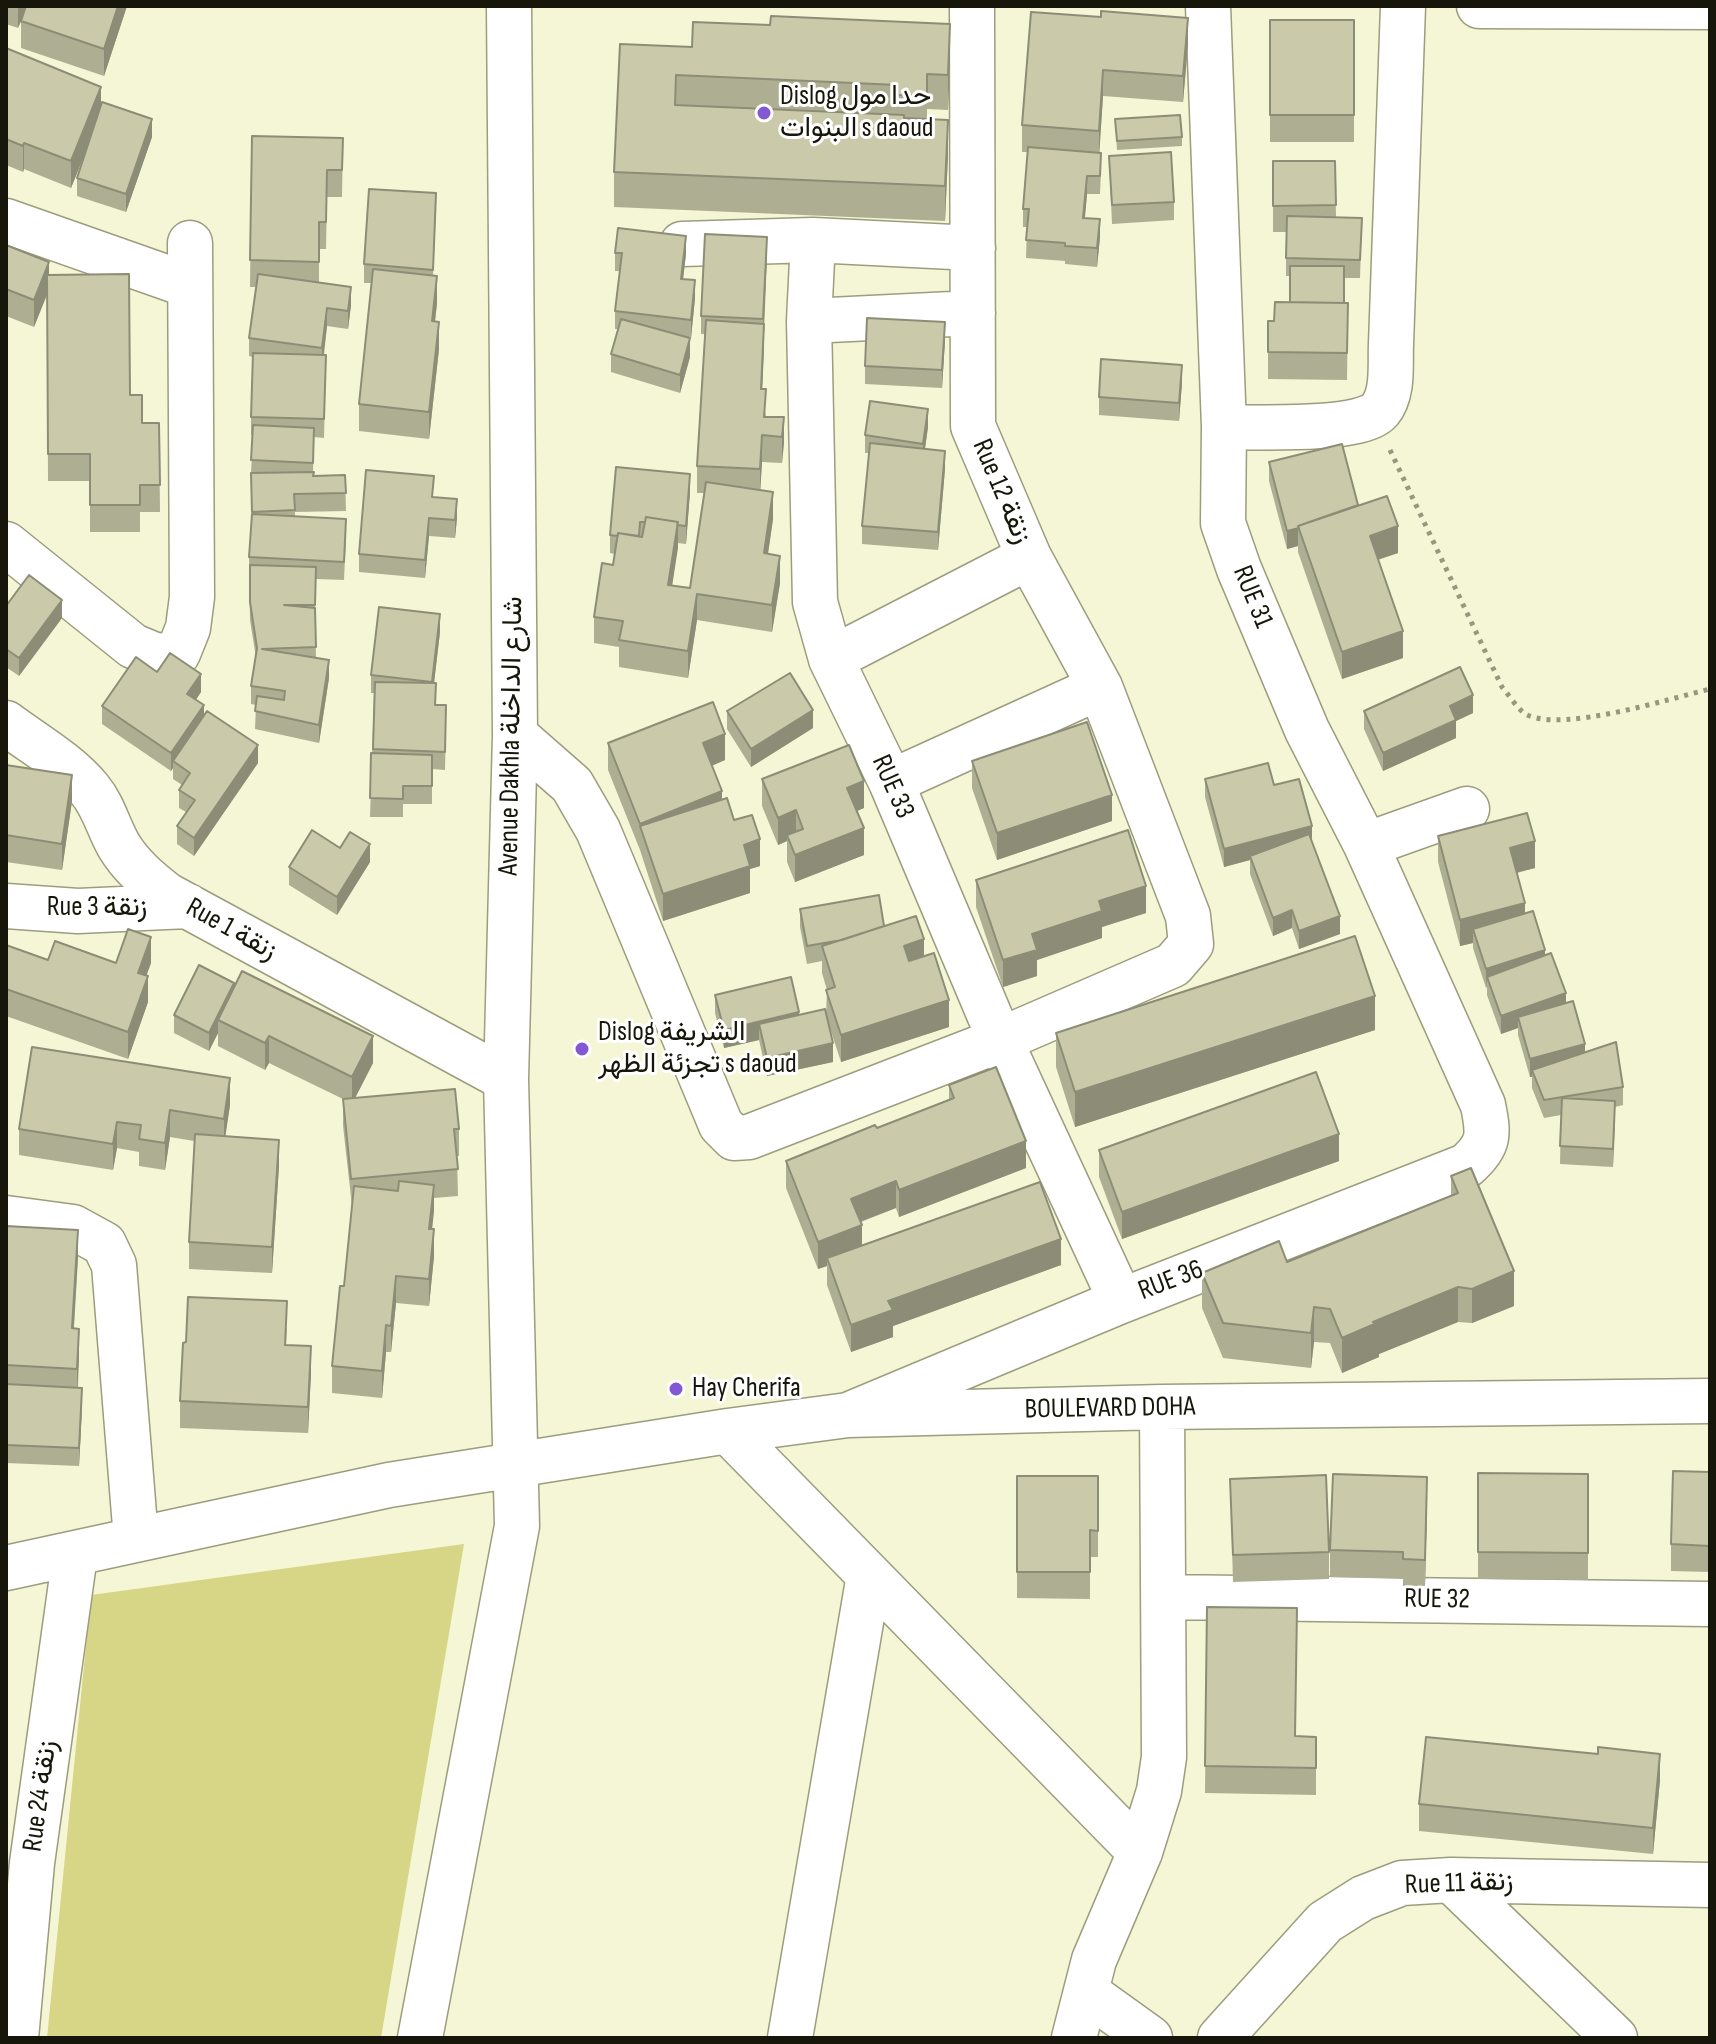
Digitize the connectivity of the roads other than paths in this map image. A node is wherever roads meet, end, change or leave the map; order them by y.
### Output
1 (509, 6) edge
2 (972, 6) edge
3 (1208, 6) edge
4 (1403, 6) edge
5 (1479, 6) edge
6 (1710, 7) edge
7 (6, 221) edge
8 (813, 240) junction
9 (682, 244) edge
10 (973, 248) junction
11 (973, 313) junction
12 (809, 321) junction
13 (1224, 427) junction
14 (6, 544) edge
15 (1029, 557) junction
16 (831, 659) junction
17 (1100, 687) junction
18 (6, 723) edge
19 (515, 735) junction
20 (891, 782) junction
21 (1467, 809) dead end
22 (1366, 845) junction
23 (6, 906) edge
24 (188, 906) junction
25 (1000, 1040) junction
26 (506, 1079) junction
27 (1487, 1142) joint
28 (6, 1218) edge
29 (1121, 1301) junction
30 (1710, 1401) edge
31 (1162, 1407) junction
32 (848, 1415) junction
33 (728, 1431) junction
34 (515, 1466) junction
35 (136, 1539) junction
36 (75, 1555) junction
37 (6, 1568) edge
38 (869, 1575) junction
39 (1164, 1597) junction
40 (1710, 1604) edge
41 (1140, 1852) junction
42 (1451, 1880) junction
43 (1710, 1885) edge
44 (1086, 1992) junction
45 (425, 2037) edge
46 (16, 2038) edge
47 (790, 2038) edge
48 (1074, 2038) edge
49 (1150, 2038) edge
50 (1220, 2038) edge
51 (1615, 2038) edge

1 - 19 street, Avenue Dakhla شارع الداخلة
2 - 10 street, Rue 12 زنقة
3 - 13 street, RUE 31
4 - 13 street
5 - 6 street
7 - 14 street
8 - 9 street
8 - 10 street
8 - 12 street, RUE 33
10 - 11 street, Rue 12 زنقة
11 - 12 street
11 - 15 street, Rue 12 زنقة
12 - 16 street, RUE 33
13 - 22 street, RUE 31
15 - 16 street
15 - 17 street, Rue 12 زنقة
16 - 20 street, RUE 33
17 - 20 street
17 - 25 street, Rue 12 زنقة
18 - 24 street, Rue 1 زنقة
19 - 25 street
19 - 26 street, Avenue Dakhla شارع الداخلة
20 - 25 street, RUE 33
21 - 22 street
22 - 27 street, RUE 31
23 - 24 street, Rue 3 زنقة
24 - 26 street, Rue 1 زنقة
25 - 29 street, RUE 33
26 - 34 street, Avenue Dakhla شارع الداخلة
27 - 29 street, RUE 36
28 - 35 street
29 - 32 street, RUE 36
30 - 31 street, BOULEVARD DOHA
31 - 32 street, BOULEVARD DOHA
31 - 39 street
32 - 33 street, BOULEVARD DOHA
33 - 34 street, BOULEVARD DOHA
33 - 38 street
34 - 35 street, BOULEVARD DOHA
34 - 45 street, Avenue Dakhla شارع الداخلة
35 - 36 street, BOULEVARD DOHA
36 - 37 street, BOULEVARD DOHA
36 - 46 street, Rue 24 زنقة
38 - 41 street
38 - 47 street
39 - 40 street, RUE 32
39 - 41 street
41 - 44 street
42 - 43 street, Rue 11 زنقة
42 - 50 street, Rue 11 زنقة
42 - 51 street
44 - 48 street
44 - 49 street

